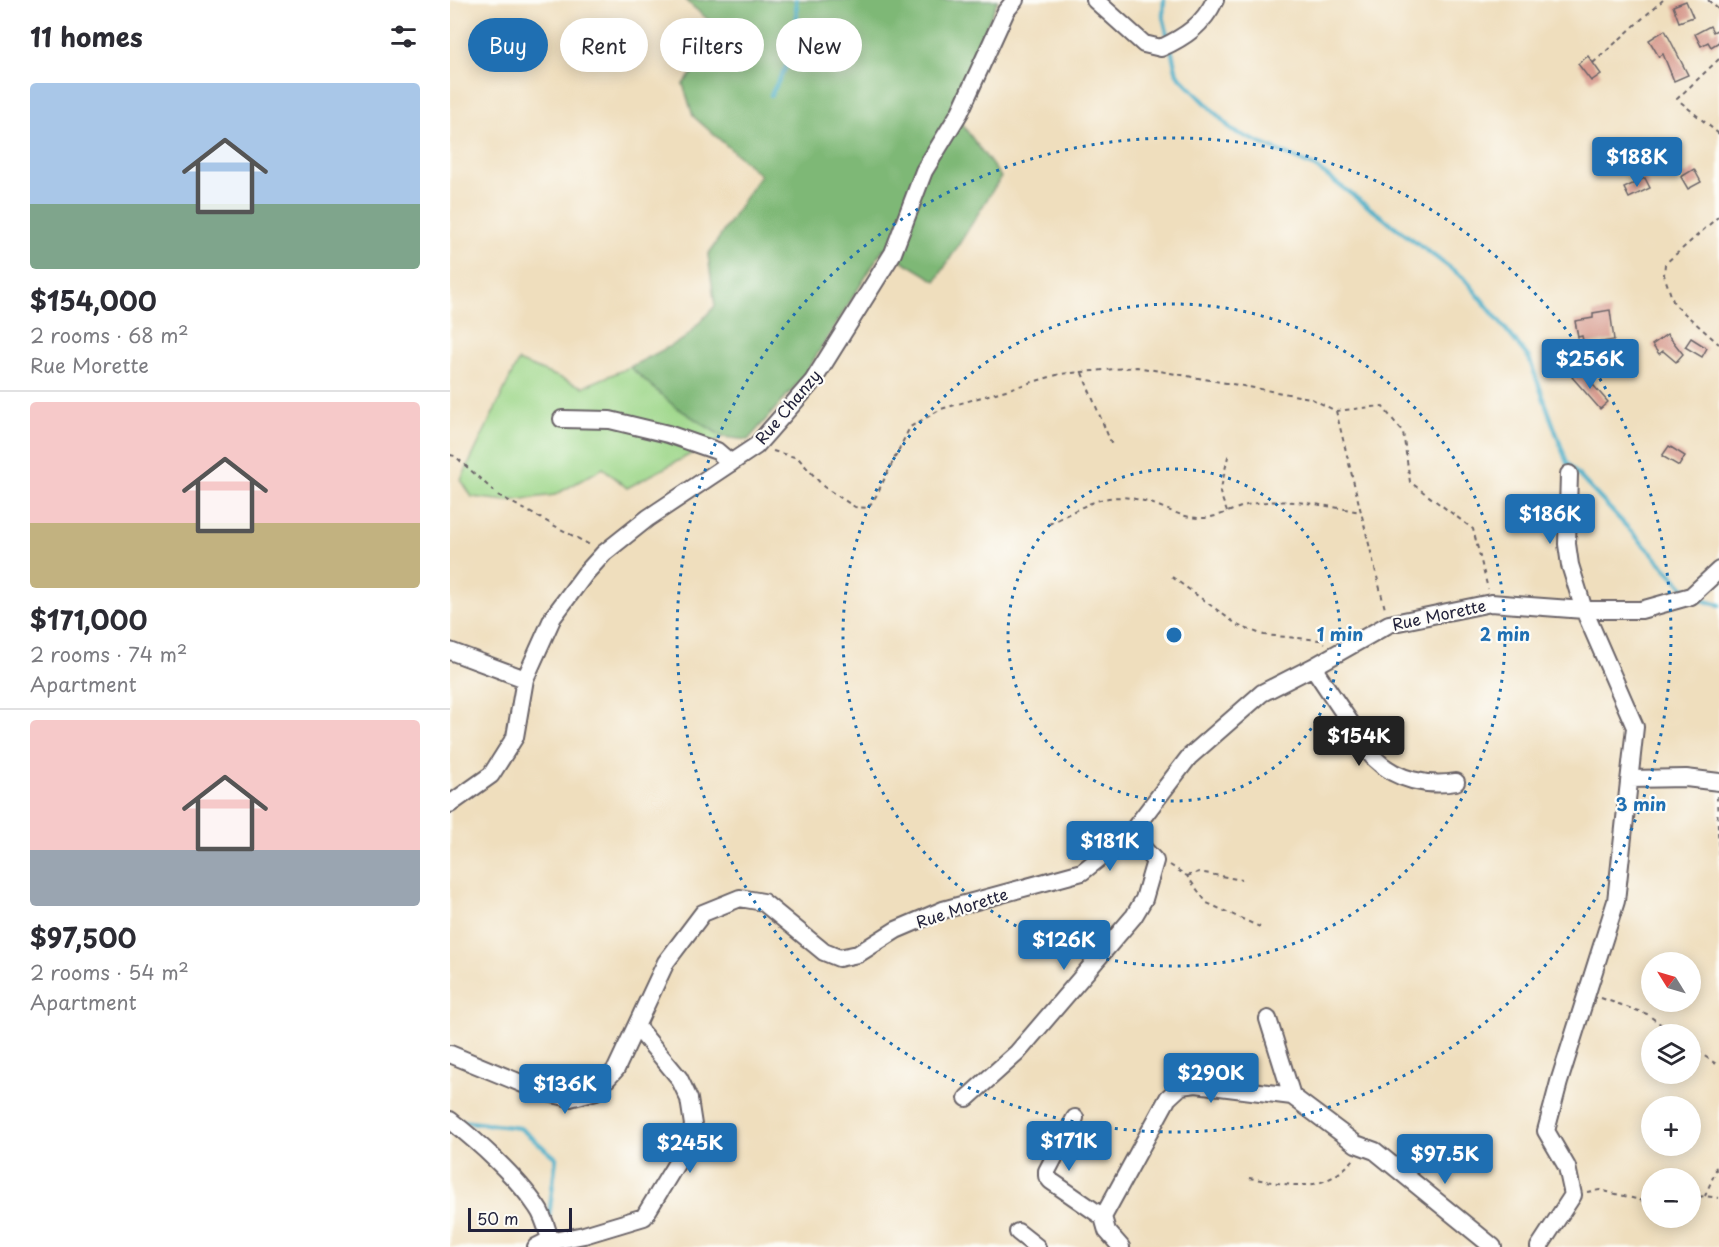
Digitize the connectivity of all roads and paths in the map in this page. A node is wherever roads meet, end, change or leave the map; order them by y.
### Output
1 (1015, 0) edge
2 (1095, 0) edge
3 (1215, 0) edge
4 (1663, 0) edge
5 (1708, 0) edge
6 (1719, 10) edge
7 (1719, 59) edge
8 (1593, 63) dead end
9 (1719, 134) edge
10 (1719, 216) edge
11 (1719, 344) edge
12 (1082, 373) junction
13 (1336, 411) junction
14 (562, 419) dead end
15 (1112, 445) dead end
16 (756, 446) junction
17 (1229, 452) dead end
18 (450, 455) edge
19 (731, 463) junction
20 (1569, 474) dead end
21 (1227, 512) junction
22 (1361, 512) junction
23 (1049, 524) dead end
24 (604, 553) junction
25 (1719, 570) edge
26 (1172, 576) dead end
27 (1491, 603) junction
28 (1584, 610) junction
29 (1389, 624) junction
30 (450, 651) edge
31 (1337, 652) junction
32 (1313, 667) junction
33 (525, 680) junction
34 (1630, 779) junction
35 (1456, 782) dead end
36 (1718, 782) edge
37 (450, 804) edge
38 (1130, 834) junction
39 (1155, 861) junction
40 (1719, 861) edge
41 (1187, 876) junction
42 (1242, 880) dead end
43 (1260, 927) dead end
44 (1587, 993) junction
45 (1268, 1019) dead end
46 (1660, 1024) edge
47 (636, 1026) junction
48 (450, 1054) edge
49 (1701, 1054) edge
50 (1719, 1066) edge
51 (1292, 1096) junction
52 (966, 1098) dead end
53 (1076, 1118) dead end
54 (450, 1120) edge
55 (1375, 1150) junction
56 (1715, 1163) dead end
57 (1249, 1178) dead end
58 (1573, 1195) junction
59 (1705, 1196) junction
60 (1701, 1197) edge
61 (1719, 1198) edge
62 (1641, 1200) edge
63 (1103, 1217) junction
64 (1018, 1232) dead end
65 (544, 1244) edge
66 (1037, 1247) edge
67 (1121, 1247) edge
68 (1493, 1247) edge
69 (1539, 1247) edge

1 - 16 street, Rue Chanzy
2 - 3 street
4 - 8 path
5 - 6 path
7 - 9 path
10 - 11 path
12 - 13 path
12 - 15 path
12 - 16 path
13 - 22 path
13 - 27 path
14 - 19 street
16 - 19 street, Rue Chanzy
17 - 21 path
18 - 24 path
19 - 24 street, Rue Chanzy
20 - 28 street
21 - 22 path
21 - 23 path
22 - 29 path
24 - 33 street, Rue Chanzy
25 - 28 street, Rue Morette
26 - 31 path
27 - 28 street, Rue Morette
27 - 29 street, Rue Morette
28 - 34 street
29 - 31 street, Rue Morette
30 - 33 street
31 - 32 street, Rue Morette
32 - 35 street
32 - 38 street, Rue Morette
33 - 37 street, Rue Chanzy
34 - 36 street
34 - 44 street
36 - 40 path
38 - 39 street
38 - 47 street, Rue Morette
39 - 41 path
39 - 52 street
41 - 42 path
41 - 43 path
44 - 46 path
44 - 58 street
45 - 51 street
47 - 48 street, Rue Morette
47 - 65 street
49 - 50 path
51 - 55 street
51 - 63 street
53 - 63 street
54 - 65 street
55 - 57 path
55 - 68 street
56 - 59 path
58 - 62 path
58 - 69 street
59 - 60 path
59 - 61 path
63 - 67 street
64 - 66 street

